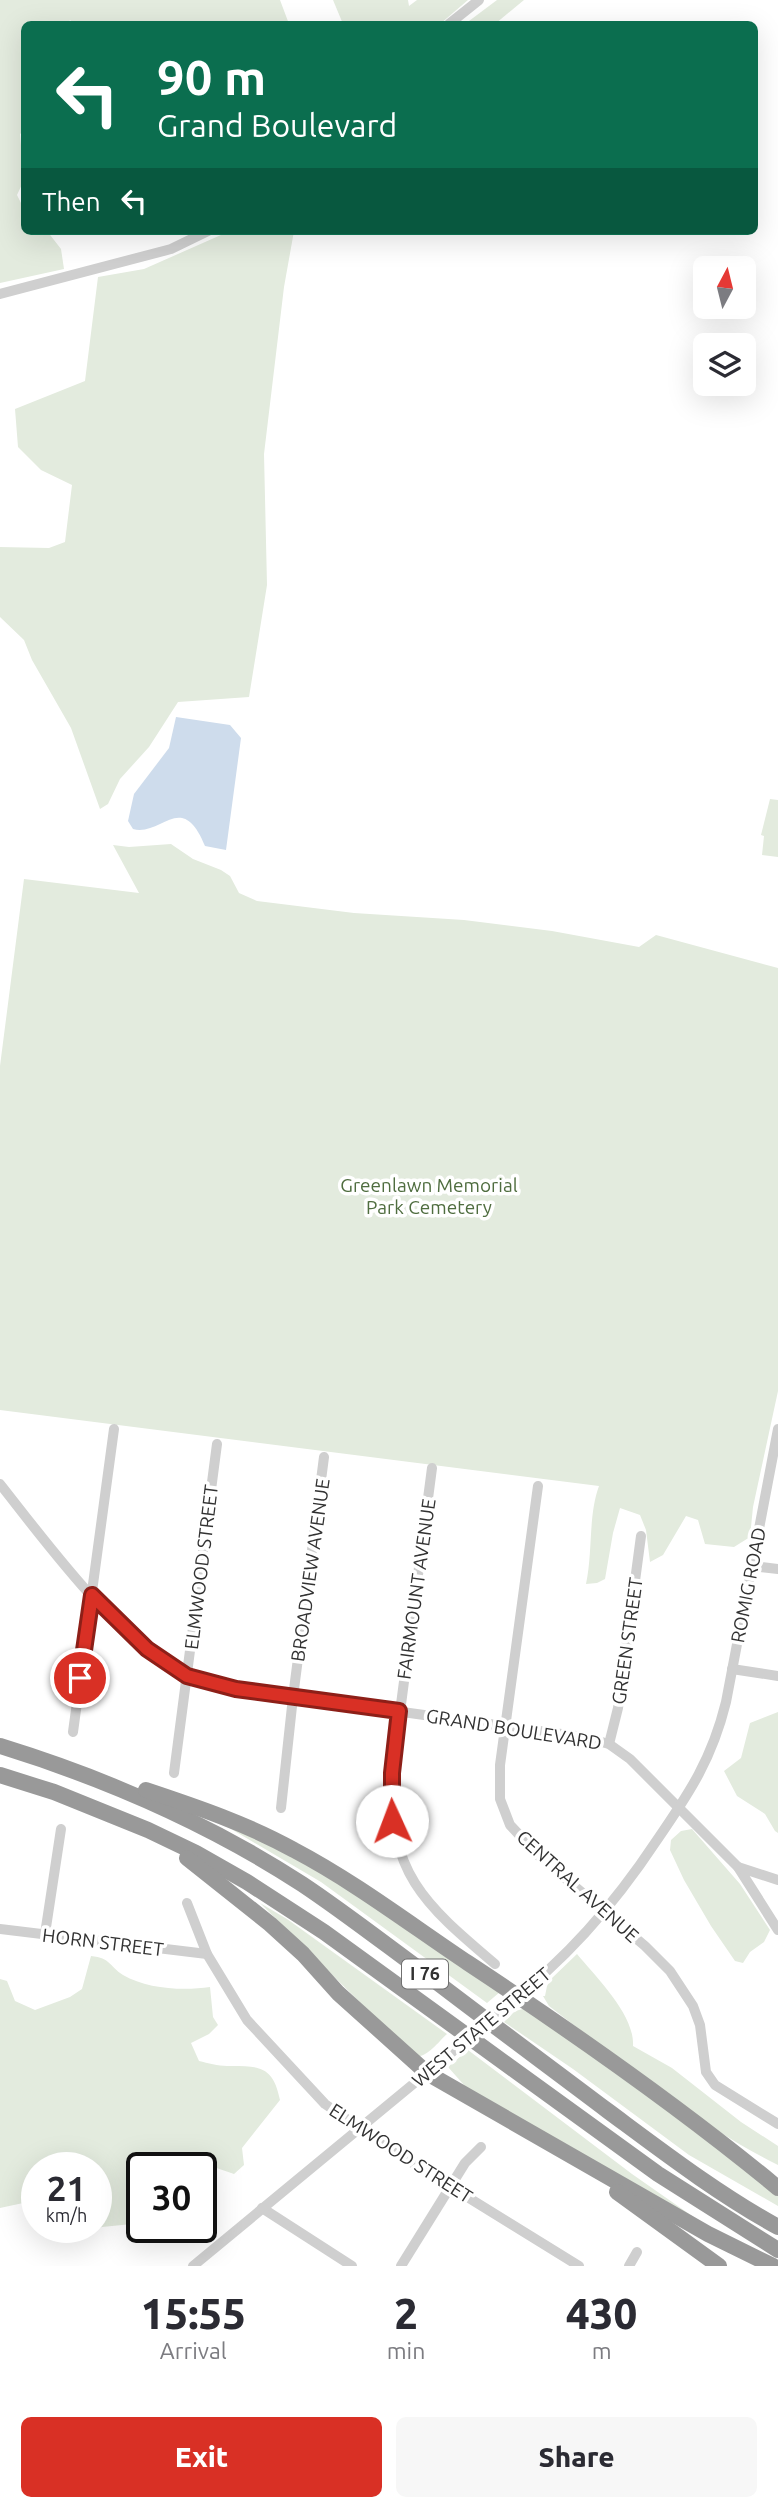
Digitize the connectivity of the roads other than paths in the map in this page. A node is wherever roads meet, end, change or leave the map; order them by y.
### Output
1 (480, 0) edge
2 (453, 21) edge
3 (200, 235) edge
4 (0, 294) edge
5 (114, 1429) dead end
6 (778, 1429) edge
7 (217, 1444) dead end
8 (324, 1457) dead end
9 (432, 1468) dead end
10 (0, 1484) edge
11 (538, 1486) dead end
12 (641, 1536) dead end
13 (752, 1566) junction
14 (778, 1569) edge
15 (92, 1595) junction
16 (732, 1669) junction
17 (187, 1676) junction
18 (778, 1676) edge
19 (293, 1697) junction
20 (399, 1711) junction
21 (507, 1726) junction
22 (73, 1732) dead end
23 (715, 1741) joint
24 (609, 1744) junction
25 (0, 1746) edge
26 (50, 1762) junction
27 (174, 1773) dead end
28 (0, 1774) edge
29 (680, 1807) junction
30 (281, 1808) dead end
31 (61, 1829) dead end
32 (148, 1830) junction
33 (738, 1867) junction
34 (778, 1880) edge
35 (187, 1903) dead end
36 (605, 1913) junction
37 (0, 1928) edge
38 (778, 1930) edge
39 (45, 1934) junction
40 (207, 1954) junction
41 (495, 1964) dead end
42 (519, 1996) junction
43 (427, 2073) junction
44 (510, 2122) junction
45 (778, 2124) edge
46 (359, 2129) junction
47 (721, 2141) junction
48 (481, 2147) dead end
49 (778, 2172) edge
50 (451, 2187) junction
51 (778, 2188) edge
52 (262, 2208) junction
53 (778, 2227) edge
54 (778, 2250) edge
55 (637, 2252) dead end
56 (192, 2266) edge
57 (352, 2266) edge
58 (401, 2266) edge
59 (579, 2266) edge
60 (629, 2266) edge
61 (719, 2266) edge
62 (773, 2266) edge

1 - 2 street
3 - 4 street
5 - 15 street
6 - 13 street, ROMIG ROAD
7 - 17 street, ELMWOOD STREET
8 - 19 street, BROADVIEW AVENUE
9 - 20 street, FAIRMOUNT AVENUE
10 - 15 street, GRAND BOULEVARD
11 - 21 street, CENTRAL AVENUE
12 - 24 street, GREEN STREET
13 - 14 street
13 - 16 street, ROMIG ROAD
15 - 17 street, GRAND BOULEVARD
15 - 22 street
16 - 18 street
16 - 23 street, ROMIG ROAD
17 - 19 street, GRAND BOULEVARD
17 - 27 street, ELMWOOD STREET
19 - 20 street, GRAND BOULEVARD
19 - 30 street, BROADVIEW AVENUE
20 - 21 street, GRAND BOULEVARD
20 - 41 street, FAIRMOUNT AVENUE
21 - 24 street, GRAND BOULEVARD
21 - 36 street, CENTRAL AVENUE
23 - 29 street, WEST STATE STREET
24 - 29 street, GRAND BOULEVARD
25 - 26 highway, I 76
26 - 42 highway
26 - 53 highway, I 76
28 - 32 highway, I 76
29 - 33 street, GRAND BOULEVARD
29 - 36 street, WEST STATE STREET
31 - 39 street
32 - 43 highway
32 - 54 highway, I 76
33 - 34 street
33 - 38 street, GRAND BOULEVARD
35 - 40 street, ELMWOOD STREET
36 - 42 street, WEST STATE STREET
36 - 45 street, CENTRAL AVENUE
37 - 39 street, HORN STREET
39 - 40 street, HORN STREET
40 - 46 street, ELMWOOD STREET
42 - 43 street, WEST STATE STREET, bridge
42 - 47 highway
43 - 44 highway
43 - 46 street, WEST STATE STREET
44 - 61 highway
44 - 62 highway
46 - 50 street, ELMWOOD STREET
46 - 52 street, WEST STATE STREET
47 - 49 highway
47 - 51 highway
48 - 50 street
50 - 58 street
50 - 59 street, ELMWOOD STREET
52 - 56 street, WEST STATE STREET
52 - 57 street
55 - 60 street

